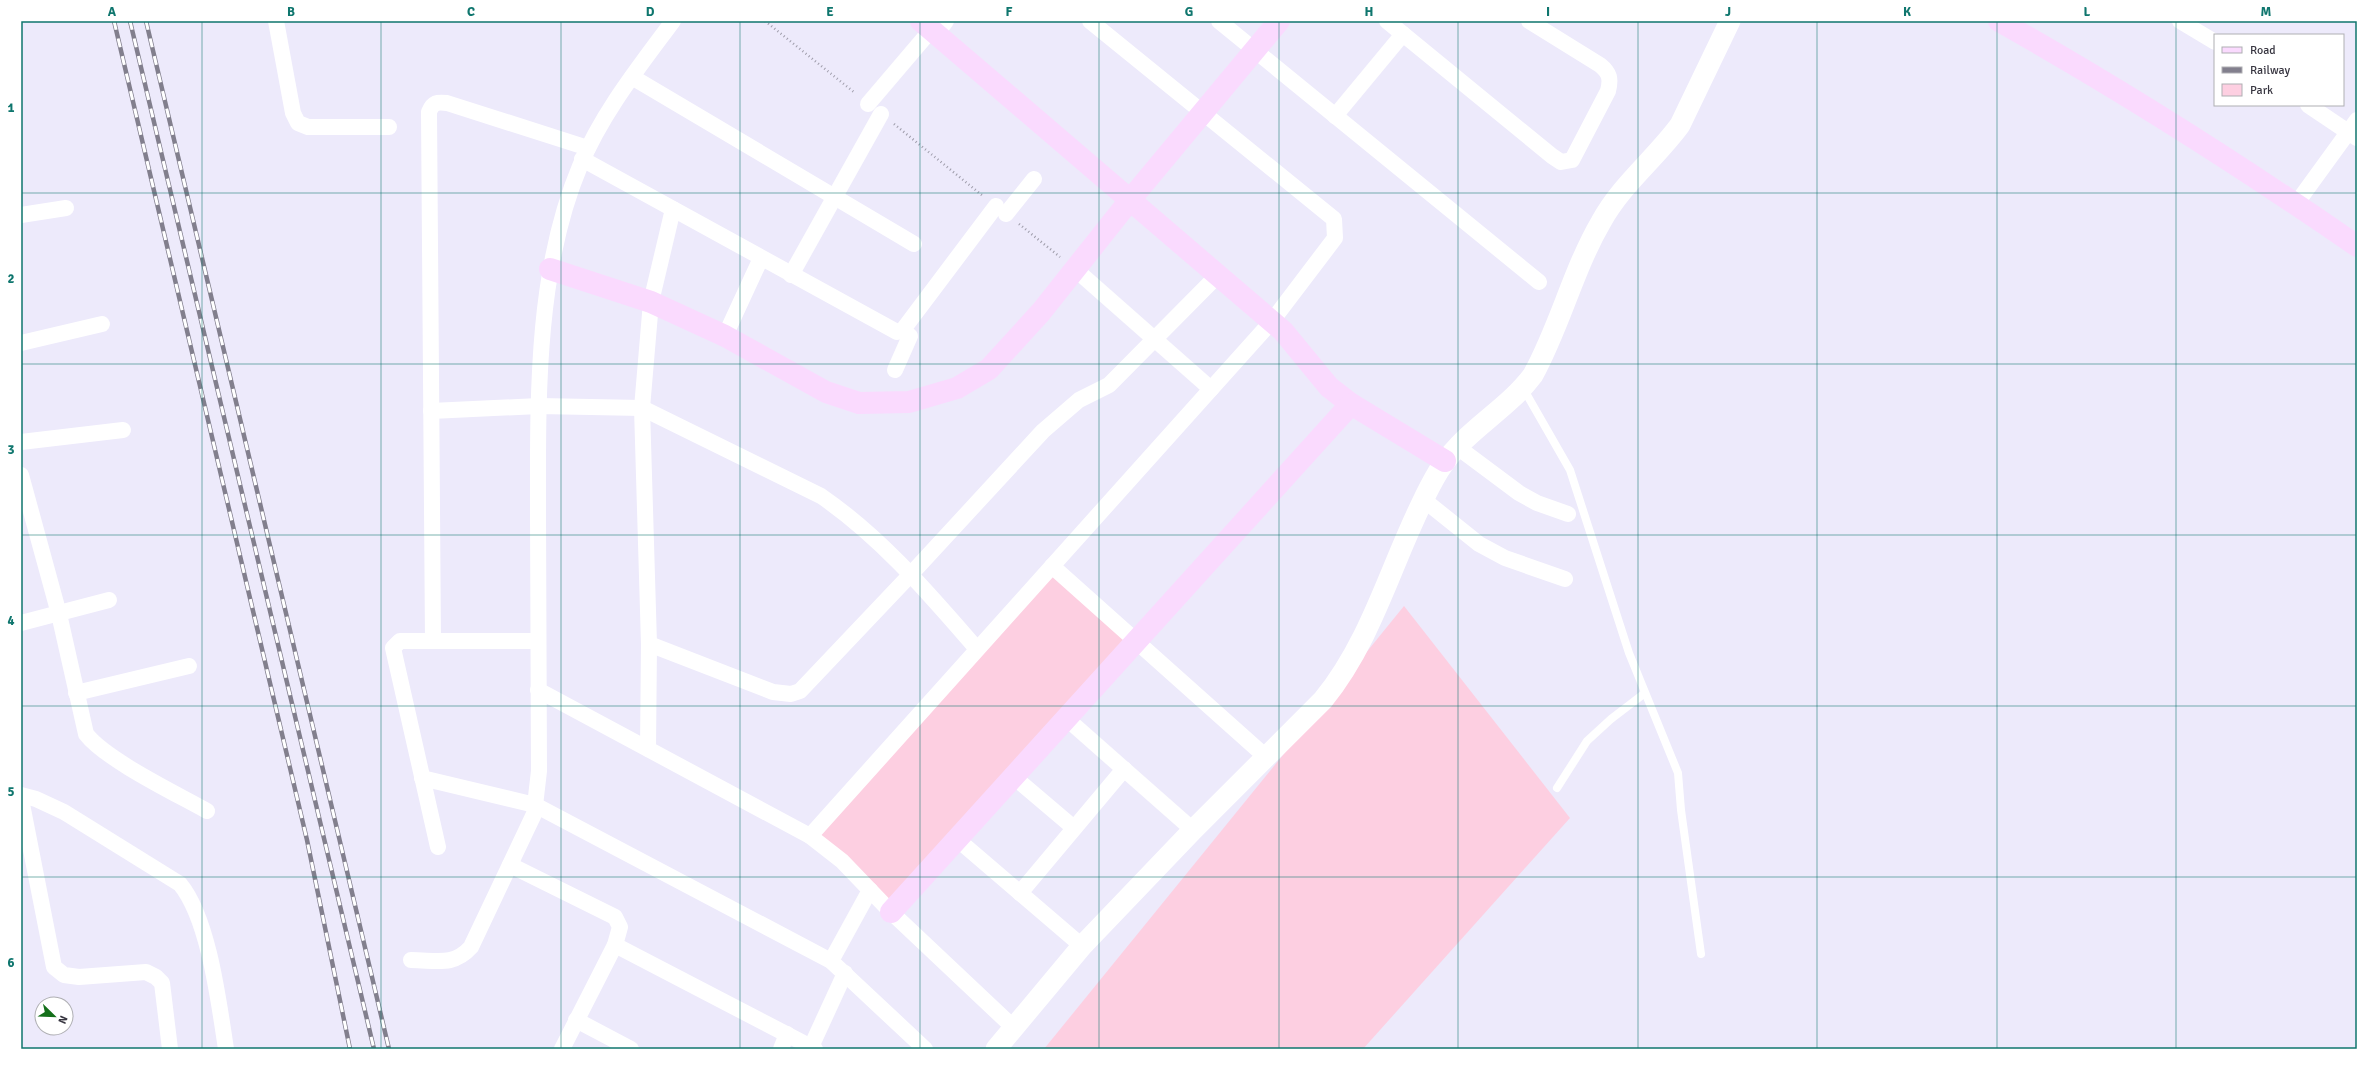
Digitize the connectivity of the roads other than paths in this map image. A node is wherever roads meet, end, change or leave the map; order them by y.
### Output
1 (276, 21) edge
2 (673, 21) edge
3 (1090, 21) edge
4 (1219, 21) edge
5 (1279, 21) edge
6 (1387, 21) edge
7 (1529, 21) edge
8 (1730, 21) edge
9 (1999, 21) edge
10 (2180, 21) edge
11 (934, 26) edge
12 (1402, 34) junction
13 (2214, 41) edge
14 (1254, 51) junction
15 (632, 77) junction
16 (868, 104) road end
17 (2310, 106) edge
18 (1203, 112) junction
19 (881, 114) road end
20 (1335, 116) junction
21 (389, 127) dead end
22 (2354, 131) edge
23 (585, 154) junction
24 (1034, 180) dead end
25 (834, 196) junction
26 (1130, 200) junction
27 (2296, 204) junction
28 (66, 208) dead end
29 (673, 209) junction
30 (21, 215) edge
31 (914, 244) dead end
32 (2357, 246) edge
33 (761, 258) junction
34 (550, 269) junction
35 (1075, 269) junction
36 (1218, 274) junction
37 (791, 275) junction
38 (1539, 282) dead end
39 (651, 302) junction
40 (1272, 321) junction
41 (102, 324) dead end
42 (902, 331) junction
43 (725, 336) junction
44 (1155, 340) junction
45 (21, 343) edge
46 (895, 370) dead end
47 (1523, 388) junction
48 (1211, 389) junction
49 (1351, 404) junction
50 (539, 406) junction
51 (642, 408) junction
52 (431, 412) junction
53 (123, 430) dead end
54 (21, 442) edge
55 (1450, 453) junction
56 (22, 481) edge
57 (1424, 500) junction
58 (1568, 514) dead end
59 (1052, 566) junction
60 (912, 573) junction
61 (1565, 579) dead end
62 (109, 600) dead end
63 (60, 614) junction
64 (21, 623) edge
65 (433, 641) junction
66 (538, 641) junction
67 (1136, 641) junction
68 (649, 644) junction
69 (977, 649) junction
70 (189, 666) dead end
71 (538, 690) junction
72 (76, 692) junction
73 (1645, 693) junction
74 (1066, 718) junction
75 (648, 749) junction
76 (1266, 758) junction
77 (1124, 769) junction
78 (1014, 776) junction
79 (422, 778) junction
80 (1557, 788) dead end
81 (21, 795) edge
82 (21, 799) edge
83 (535, 805) junction
84 (207, 812) dead end
85 (1074, 828) junction
86 (1193, 830) junction
87 (810, 836) junction
88 (957, 839) junction
89 (438, 847) dead end
90 (510, 865) junction
91 (870, 890) junction
92 (1020, 893) junction
93 (891, 912) junction
94 (614, 945) junction
95 (1082, 946) junction
96 (1701, 954) dead end
97 (411, 960) dead end
98 (831, 961) junction
99 (845, 973) junction
100 (576, 1020) junction
101 (1014, 1028) junction
102 (787, 1034) junction
103 (813, 1048) edge
104 (170, 1049) edge
105 (226, 1049) edge
106 (562, 1049) edge
107 (631, 1049) edge
108 (780, 1049) edge
109 (925, 1049) edge
110 (996, 1049) edge

1 - 21 street
2 - 15 street
3 - 18 street
4 - 14 street
5 - 14 main road
6 - 12 street
7 - 12 street
8 - 47 street
9 - 27 main road
10 - 13 street
11 - 16 street
11 - 26 main road
12 - 20 street
14 - 18 main road
14 - 20 street
15 - 23 street
15 - 25 street
17 - 22 street
18 - 26 main road
18 - 40 street
19 - 25 street
20 - 38 street
22 - 27 street
23 - 29 street
23 - 34 street
23 - 52 street
24 - 42 street
25 - 31 street
25 - 37 street
26 - 35 main road
26 - 36 main road
27 - 32 main road
28 - 30 street
29 - 33 street
29 - 39 street
33 - 37 street
33 - 43 street
34 - 39 main road
34 - 50 street
35 - 43 main road
35 - 44 street
36 - 40 main road
36 - 44 street
37 - 42 street
39 - 43 main road
39 - 51 street
40 - 48 street
40 - 49 main road
41 - 45 street
42 - 46 street
44 - 48 street
44 - 60 street
47 - 55 street
47 - 73 lane
48 - 59 street
49 - 55 main road
49 - 67 main road
50 - 51 street
50 - 52 street
50 - 66 street
51 - 60 street
51 - 68 street
52 - 65 street
53 - 54 street
55 - 57 street
55 - 58 street
56 - 63 street
57 - 61 street
57 - 76 street
59 - 67 street
59 - 69 street
60 - 68 street
60 - 69 street
62 - 63 street
63 - 64 street
63 - 72 street
65 - 66 street
65 - 79 street
66 - 71 street
67 - 74 main road
67 - 76 street
68 - 75 street
69 - 87 street
70 - 72 street
71 - 75 street
71 - 83 street
72 - 84 street
73 - 80 lane
73 - 96 lane
74 - 77 street
74 - 78 main road
75 - 87 street
76 - 86 street
77 - 85 street
77 - 86 street
78 - 85 street
78 - 88 main road
79 - 83 street
79 - 89 street
81 - 105 street
82 - 104 street
83 - 90 street
83 - 98 street
85 - 92 street
86 - 95 street
87 - 91 street
88 - 92 street
88 - 93 main road
90 - 94 street
90 - 97 street
91 - 93 street
91 - 98 street
92 - 95 street
93 - 101 street
94 - 100 street
94 - 102 street
95 - 101 street
98 - 99 street
99 - 103 street
99 - 109 street
100 - 106 street
100 - 107 street
101 - 110 street
102 - 103 street
102 - 108 street

